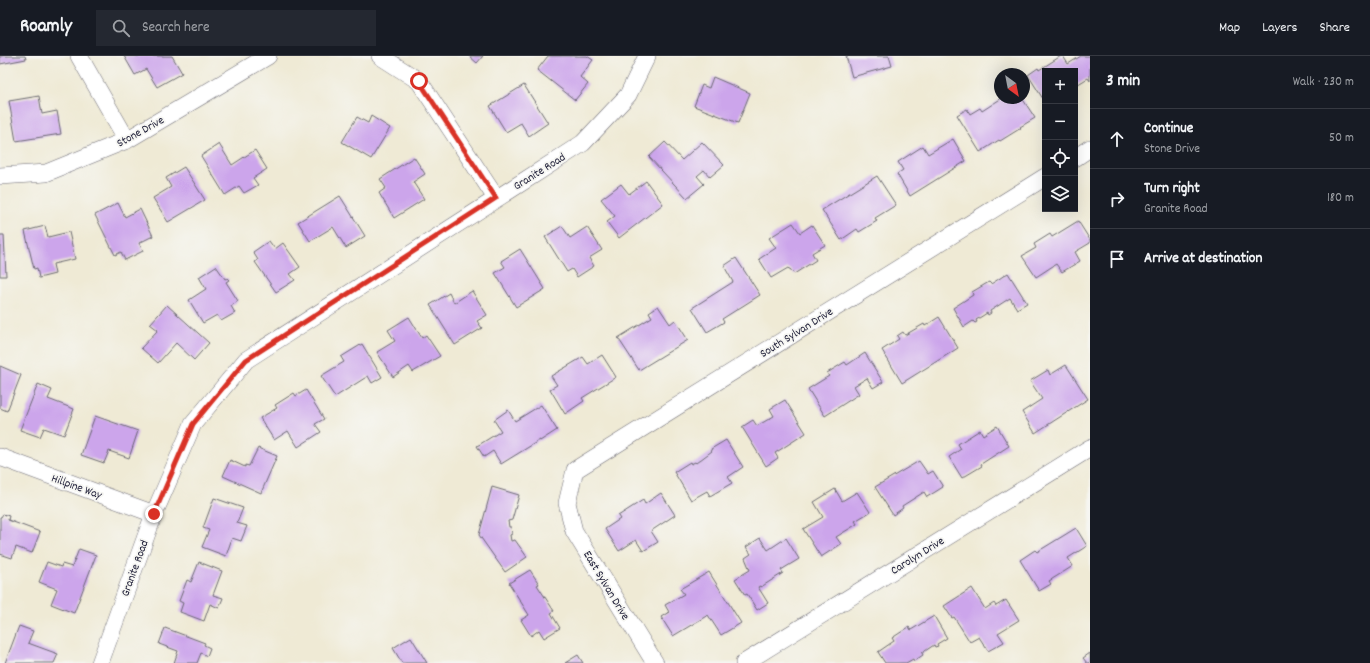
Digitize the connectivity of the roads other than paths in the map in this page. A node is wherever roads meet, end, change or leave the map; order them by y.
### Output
1 (79, 56) edge
2 (268, 56) edge
3 (380, 56) edge
4 (647, 56) edge
5 (127, 140) junction
6 (1090, 148) edge
7 (1078, 156) edge
8 (0, 176) edge
9 (1042, 178) edge
10 (496, 198) junction
11 (1090, 448) edge
12 (0, 457) edge
13 (567, 503) joint
14 (154, 514) junction
15 (100, 663) edge
16 (655, 663) edge
17 (744, 663) edge

1 - 5 street
2 - 5 street, Stone Drive
3 - 10 street
4 - 10 street, Granite Road
5 - 8 street, Stone Drive
6 - 7 street
9 - 13 street, South Sylvan Drive
10 - 14 street, Granite Road
11 - 17 street, Carolyn Drive
12 - 14 street, Hillpine Way
13 - 16 street, East Sylvan Drive
14 - 15 street, Granite Road

